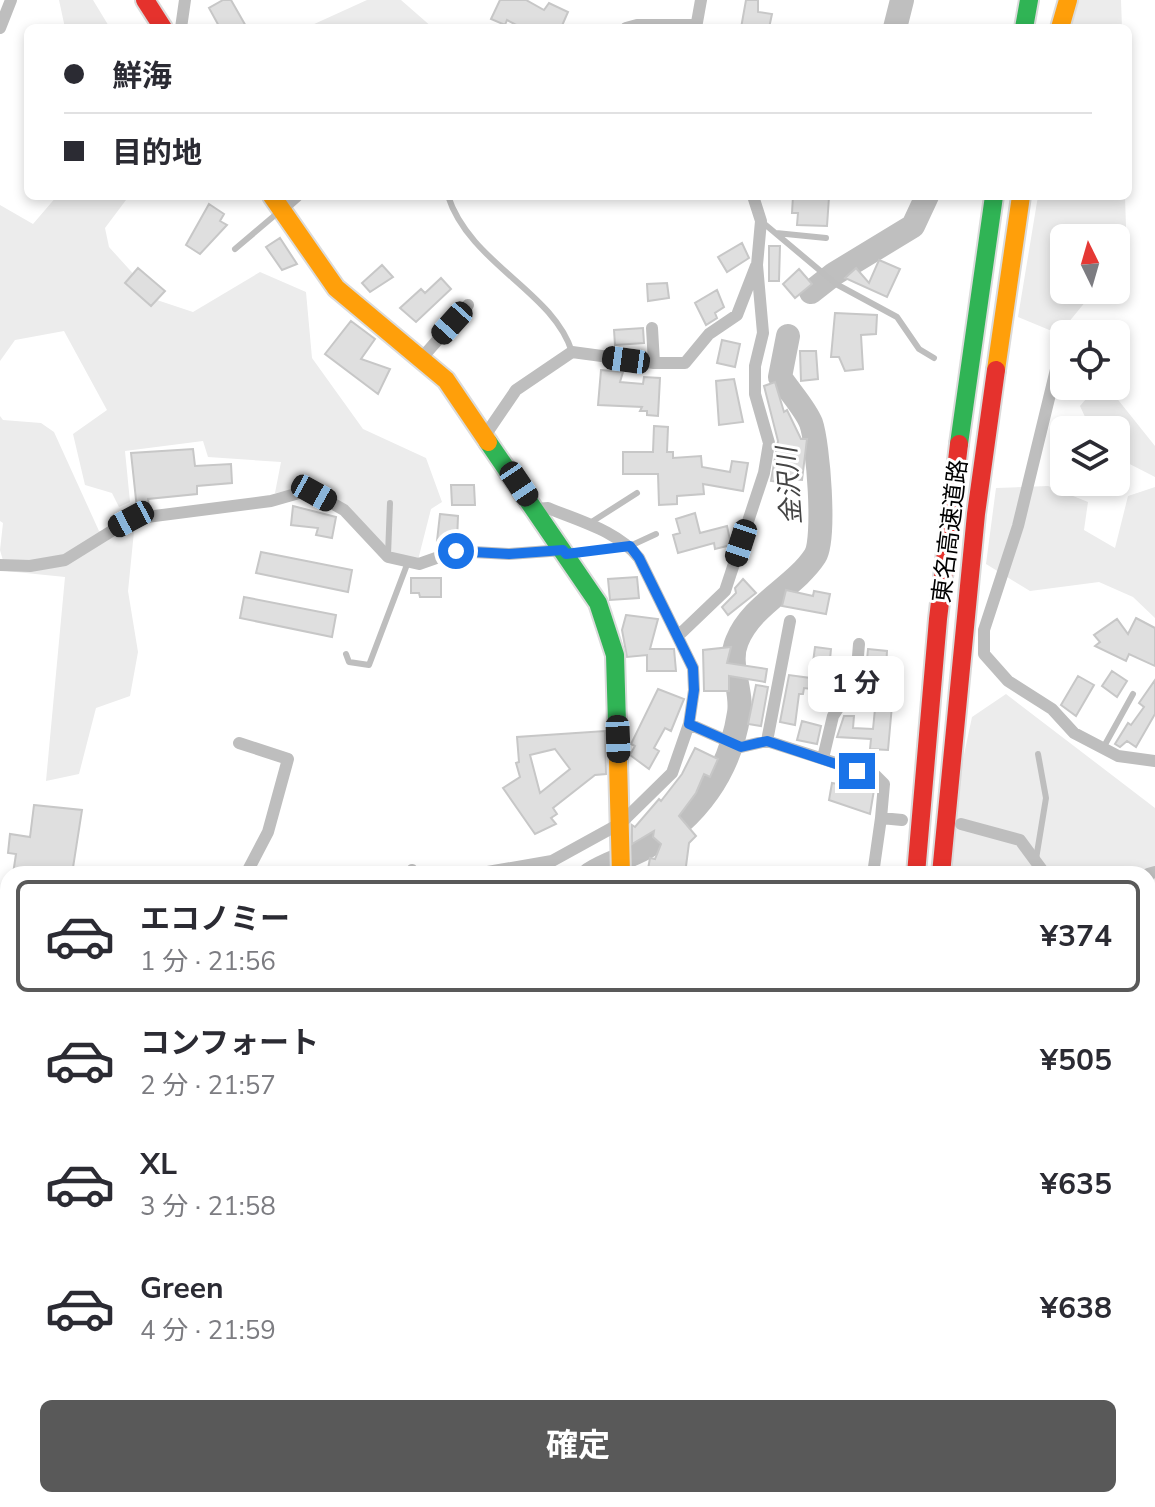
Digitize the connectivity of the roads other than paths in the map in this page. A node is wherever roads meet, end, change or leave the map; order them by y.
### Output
1 (11, 0) edge
2 (145, 0) edge
3 (185, 0) edge
4 (701, 0) edge
5 (1029, 0) edge
6 (1059, 0) edge
7 (1068, 0) edge
8 (160, 24) edge
9 (182, 24) edge
10 (696, 24) edge
11 (1025, 24) edge
12 (1054, 24) edge
13 (1061, 24) edge
14 (0, 28) edge
15 (450, 200) edge
16 (754, 200) edge
17 (993, 200) edge
18 (1020, 200) edge
19 (277, 203) edge
20 (761, 221) junction
21 (776, 233) junction
22 (826, 238) dead end
23 (235, 249) dead end
24 (757, 265) junction
25 (468, 305) dead end
26 (652, 328) dead end
27 (572, 352) junction
28 (934, 358) dead end
29 (421, 359) junction
30 (654, 363) junction
31 (1050, 394) edge
32 (486, 434) junction
33 (637, 493) dead end
34 (390, 503) dead end
35 (536, 509) junction
36 (587, 524) junction
37 (656, 534) dead end
38 (630, 546) junction
39 (564, 552) junction
40 (388, 557) junction
41 (408, 562) junction
42 (0, 565) edge
43 (790, 621) dead end
44 (679, 635) junction
45 (859, 644) dead end
46 (346, 654) dead end
47 (1133, 694) dead end
48 (689, 724) junction
49 (767, 741) junction
50 (239, 743) dead end
51 (1102, 750) junction
52 (1038, 754) dead end
53 (823, 758) junction
54 (1155, 761) edge
55 (881, 818) junction
56 (902, 820) dead end
57 (621, 823) junction
58 (961, 824) dead end
59 (1036, 859) junction
60 (250, 866) edge
61 (523, 866) edge
62 (621, 866) edge
63 (874, 866) edge
64 (917, 866) edge
65 (942, 866) edge
66 (1040, 866) edge

1 - 14 street
2 - 8 main road
3 - 9 street
4 - 10 street
5 - 11 main road
6 - 12 main road
7 - 13 main road
15 - 27 lane
16 - 20 street
17 - 64 main road, 東名高速道路
18 - 65 main road, 東名高速道路
19 - 23 lane
19 - 29 main road
20 - 21 lane
20 - 24 street
21 - 22 lane
21 - 28 lane
24 - 30 street
24 - 44 street
25 - 29 street
26 - 30 street
27 - 30 street
27 - 32 street
29 - 32 main road
31 - 51 street
32 - 35 main road
33 - 36 lane
34 - 40 lane
35 - 36 street
35 - 39 main road
36 - 38 street
37 - 38 lane
38 - 39 lane
38 - 44 street
39 - 41 street
39 - 57 main road
40 - 41 street
40 - 42 street
41 - 46 lane
43 - 49 street
44 - 48 street
45 - 53 street
47 - 51 lane
48 - 49 street
48 - 57 street
49 - 53 street
50 - 60 street
51 - 54 street
52 - 59 lane
53 - 55 street
55 - 56 street
55 - 63 street
57 - 61 street
57 - 62 main road
58 - 59 street
59 - 66 street

